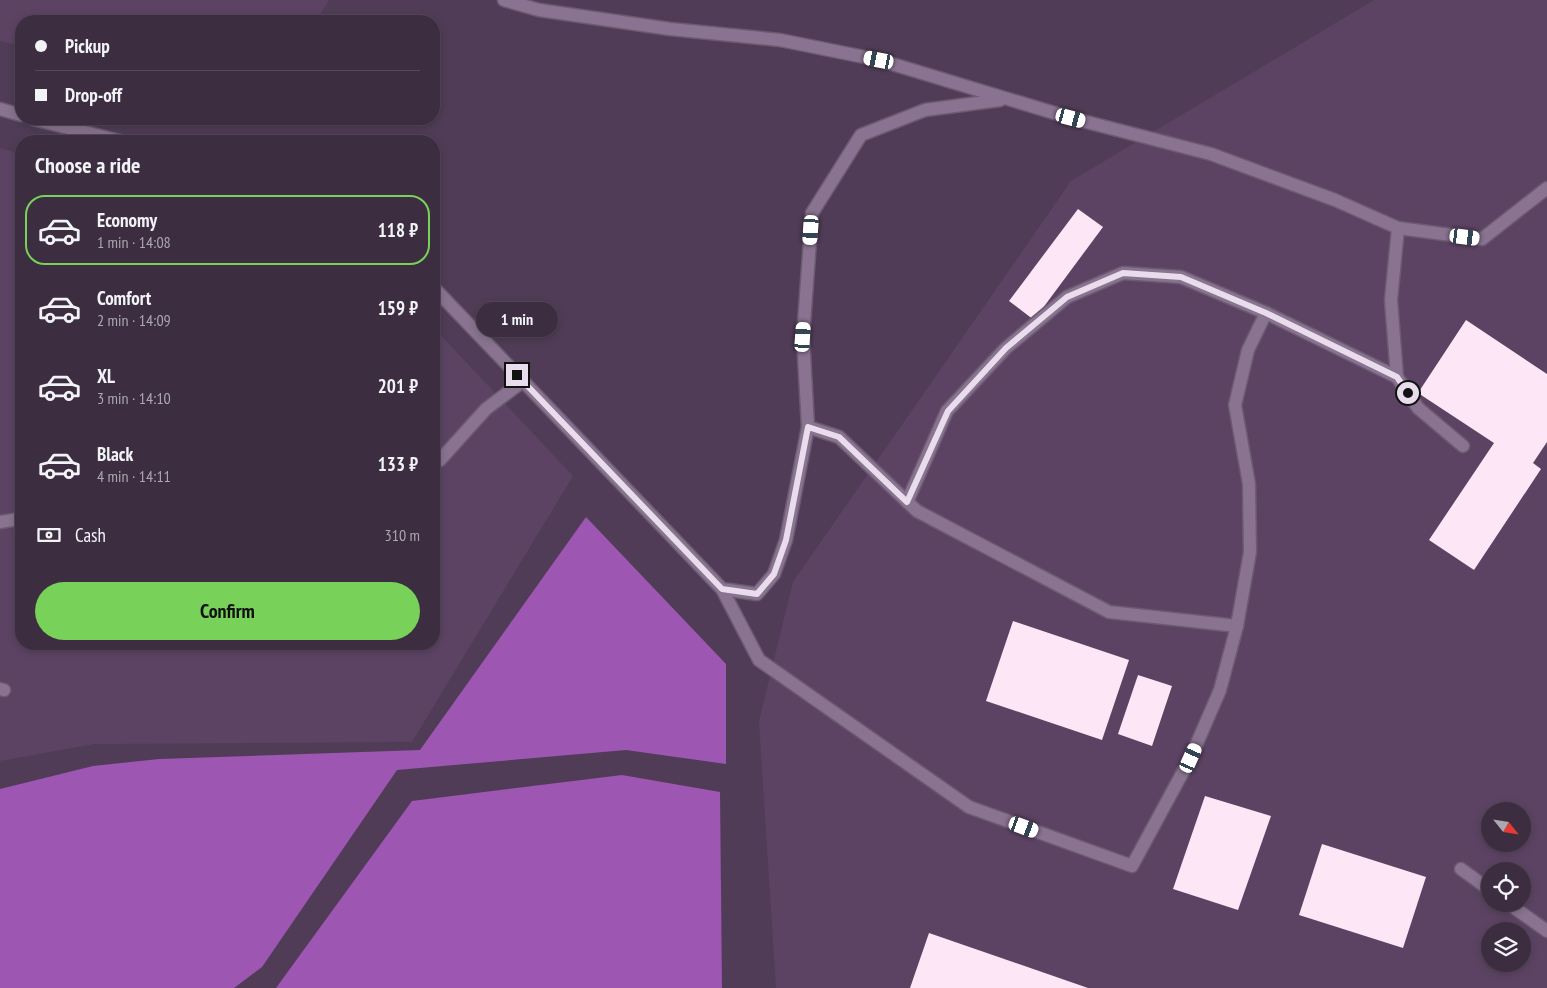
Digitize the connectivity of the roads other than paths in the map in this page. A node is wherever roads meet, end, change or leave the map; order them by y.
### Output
1 (504, 0) edge
2 (1006, 99) junction
3 (0, 109) edge
4 (15, 113) edge
5 (57, 125) edge
6 (96, 135) edge
7 (1547, 188) edge
8 (1398, 228) junction
9 (440, 294) edge
10 (1266, 313) junction
11 (1397, 377) junction
12 (523, 381) junction
13 (808, 427) junction
14 (1462, 446) dead end
15 (440, 460) edge
16 (907, 502) junction
17 (15, 520) edge
18 (0, 522) edge
19 (722, 589) junction
20 (1237, 626) junction
21 (1462, 870) dead end
22 (1481, 884) edge
23 (1520, 912) edge
24 (1547, 931) edge

1 - 2 street
2 - 8 street
2 - 13 street
3 - 4 street
5 - 6 street
7 - 8 street
8 - 11 street
9 - 12 street
10 - 11 street
10 - 16 street
10 - 20 street
11 - 14 street
12 - 15 street
12 - 19 street
13 - 16 street
13 - 19 street
16 - 20 street
17 - 18 street
19 - 20 street
21 - 22 street
23 - 24 street

